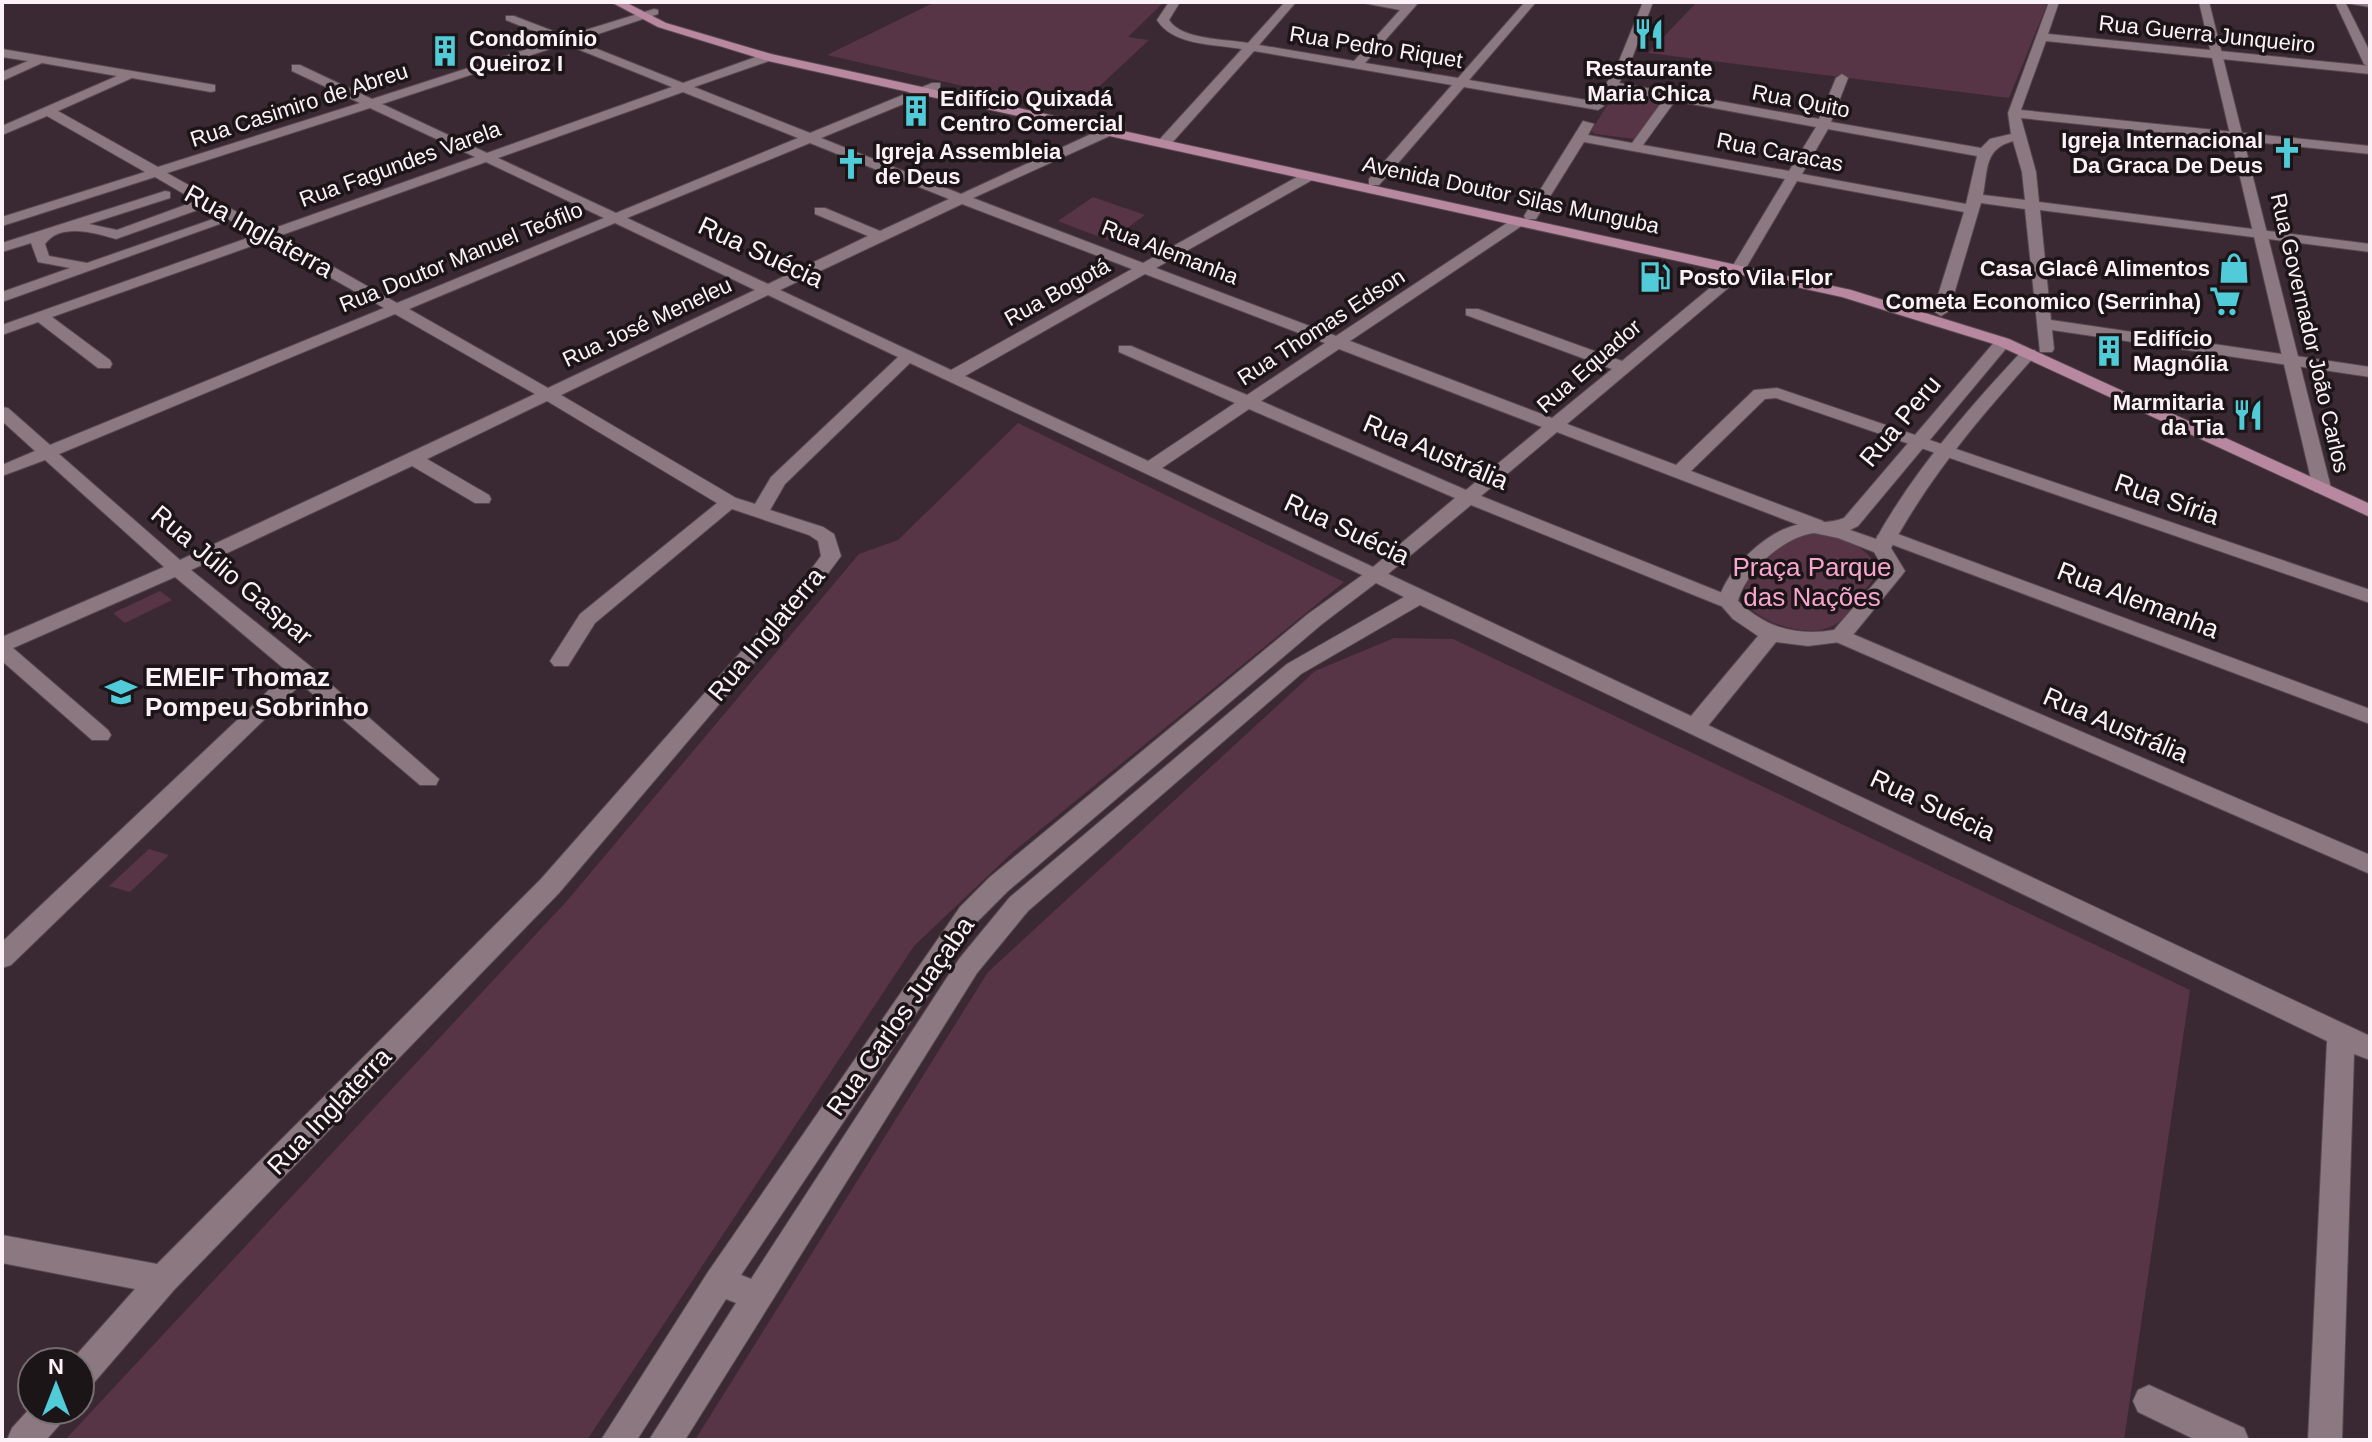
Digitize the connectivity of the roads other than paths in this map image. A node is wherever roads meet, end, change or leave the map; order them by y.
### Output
1 (616, 2) edge
2 (634, 2) edge
3 (1291, 2) edge
4 (1363, 2) edge
5 (1531, 2) edge
6 (1648, 2) edge
7 (2054, 2) edge
8 (2204, 2) edge
9 (2342, 2) edge
10 (2370, 4) edge
11 (1411, 5) edge
12 (1171, 6) edge
13 (648, 14) junction
14 (510, 18) dead end
15 (2039, 37) junction
16 (563, 41) junction
17 (1251, 47) junction
18 (2, 53) edge
19 (2217, 55) junction
20 (768, 57) junction
21 (40, 60) junction
22 (1357, 64) junction
23 (2370, 67) edge
24 (296, 68) dead end
25 (130, 74) junction
26 (2, 77) edge
27 (1842, 78) dead end
28 (1462, 81) junction
29 (1612, 86) junction
30 (211, 88) dead end
31 (678, 88) junction
32 (932, 88) junction
33 (1672, 97) junction
34 (369, 103) junction
35 (1598, 106) junction
36 (48, 111) junction
37 (2014, 113) junction
38 (1823, 126) junction
39 (1115, 128) junction
40 (2, 131) edge
41 (2239, 135) junction
42 (2018, 136) junction
43 (1580, 137) junction
44 (812, 138) junction
45 (1168, 140) junction
46 (1635, 147) junction
47 (2370, 150) edge
48 (1984, 153) junction
49 (488, 157) junction
50 (155, 172) junction
51 (1309, 176) junction
52 (1791, 178) junction
53 (1374, 182) junction
54 (165, 195) dead end
55 (962, 199) junction
56 (206, 202) junction
57 (1974, 204) junction
58 (2031, 205) junction
59 (820, 211) dead end
60 (620, 219) junction
61 (1524, 219) junction
62 (221, 221) dead end
63 (2, 222) edge
64 (64, 228) junction
65 (2263, 234) junction
66 (44, 235) junction
67 (116, 235) junction
68 (265, 236) junction
69 (880, 236) junction
70 (2, 248) edge
71 (2370, 248) edge
72 (114, 258) junction
73 (1741, 265) junction
74 (89, 267) junction
75 (1147, 268) junction
76 (770, 290) junction
77 (2, 297) edge
78 (397, 309) junction
79 (1941, 311) junction
80 (1472, 312) dead end
81 (40, 316) junction
82 (2044, 324) junction
83 (2, 330) edge
84 (2003, 342) junction
85 (1339, 343) junction
86 (1125, 349) dead end
87 (2038, 351) junction
88 (910, 354) junction
89 (2291, 361) junction
90 (104, 364) dead end
91 (1623, 367) junction
92 (1977, 372) junction
93 (2370, 372) edge
94 (952, 376) junction
95 (2003, 381) junction
96 (549, 395) junction
97 (1249, 401) junction
98 (2, 412) edge
99 (1555, 427) junction
100 (1919, 442) junction
101 (49, 451) junction
102 (1947, 452) junction
103 (412, 458) junction
104 (1148, 469) junction
105 (2, 471) edge
106 (1677, 474) junction
107 (2321, 482) junction
108 (1470, 498) junction
109 (482, 499) dead end
110 (2370, 499) edge
111 (729, 502) junction
112 (2370, 511) edge
113 (759, 513) junction
114 (1824, 528) junction
115 (1884, 542) junction
116 (178, 569) junction
117 (1375, 575) junction
118 (1419, 597) junction
119 (2370, 597) edge
120 (1728, 602) junction
121 (1330, 607) junction
122 (1369, 624) junction
123 (1770, 635) junction
124 (1841, 636) junction
125 (7, 641) edge
126 (561, 661) dead end
127 (302, 671) junction
128 (2370, 717) edge
129 (1695, 727) junction
130 (100, 735) dead end
131 (428, 779) dead end
132 (2370, 865) edge
133 (2, 958) edge
134 (2341, 1033) junction
135 (2370, 1049) edge
136 (2, 1249) edge
137 (163, 1280) junction
138 (719, 1282) junction
139 (758, 1296) junction
140 (96, 1357) edge
141 (2149, 1401) dead end
142 (618, 1440) edge
143 (666, 1440) edge
144 (2232, 1440) edge
145 (2325, 1440) edge

1 - 13 main road, Avenida Doutor Silas Munguba
2 - 13 main road, Avenida Doutor Silas Munguba
3 - 17 street
4 - 11 street
5 - 28 street
6 - 29 street, Rua Thomas Edson
7 - 15 street
8 - 19 street, Rua Governador João Carlos
9 - 10 street
9 - 23 street
11 - 22 street
12 - 17 street, Rua Pedro Riquet
13 - 16 street, Rua Casimiro de Abreu
13 - 20 main road, Avenida Doutor Silas Munguba
13 - 32 main road, Avenida Doutor Silas Munguba
14 - 16 street, Rua Alemanha
15 - 19 street, Rua Guerra Junqueiro
15 - 37 street
16 - 31 street, Rua Alemanha
16 - 34 street, Rua Casimiro de Abreu
17 - 22 street, Rua Pedro Riquet
17 - 45 street
18 - 21 street
19 - 23 street, Rua Guerra Junqueiro
19 - 41 street, Rua Governador João Carlos
20 - 31 street, Rua Fagundes Varela
20 - 32 main road, Avenida Doutor Silas Munguba
21 - 25 street
21 - 26 street
22 - 28 street, Rua Pedro Riquet
24 - 34 street, Rua Suécia
25 - 30 street
25 - 36 street
27 - 38 street, Rua Equador
28 - 35 street, Rua Pedro Riquet
28 - 53 street
29 - 33 street, Rua Quito
29 - 35 street, Rua Thomas Edson
31 - 44 street, Rua Alemanha
31 - 49 street, Rua Fagundes Varela
32 - 39 main road, Avenida Doutor Silas Munguba
32 - 44 street, Rua Doutor Manuel Teófilo
33 - 38 street, Rua Quito
33 - 46 street
34 - 49 street, Rua Suécia
34 - 50 street, Rua Casimiro de Abreu
35 - 43 street, Rua Thomas Edson
36 - 40 street
36 - 50 street, Rua Inglaterra
37 - 41 street
37 - 42 street
38 - 48 street, Rua Quito
38 - 52 street, Rua Equador
39 - 45 main road, Avenida Doutor Silas Munguba
39 - 55 street, Rua José Meneleu
41 - 47 street
41 - 65 street, Rua Governador João Carlos
42 - 48 street
42 - 58 street
43 - 46 street, Rua Caracas
43 - 61 street, Rua Thomas Edson
44 - 55 street, Rua Alemanha
44 - 60 street, Rua Doutor Manuel Teófilo
45 - 51 main road, Avenida Doutor Silas Munguba
45 - 53 main road, Avenida Doutor Silas Munguba
46 - 52 street, Rua Caracas
48 - 57 street
49 - 60 street, Rua Suécia
49 - 68 street, Rua Fagundes Varela
50 - 56 street, Rua Inglaterra
50 - 63 street, Rua Casimiro de Abreu
51 - 61 main road, Avenida Doutor Silas Munguba
51 - 75 street, Rua Bogotá
52 - 57 street, Rua Caracas
52 - 73 street, Rua Equador
53 - 61 main road, Avenida Doutor Silas Munguba
54 - 64 street
55 - 69 street, Rua José Meneleu
55 - 75 street, Rua Alemanha
56 - 67 street
56 - 68 street, Rua Inglaterra
57 - 58 street, Rua Caracas
57 - 79 street
58 - 65 street, Rua Caracas
58 - 82 street
59 - 69 street
60 - 76 street, Rua Suécia
60 - 78 street, Rua Doutor Manuel Teófilo
61 - 73 main road, Avenida Doutor Silas Munguba
61 - 85 street, Rua Thomas Edson
62 - 72 street
64 - 66 street
64 - 67 street
65 - 71 street, Rua Caracas
65 - 89 street, Rua Governador João Carlos
66 - 70 street
66 - 74 street
67 - 72 street
68 - 78 street, Rua Inglaterra
68 - 81 street, Rua Fagundes Varela
69 - 76 street, Rua José Meneleu
72 - 74 street
73 - 79 main road, Avenida Doutor Silas Munguba
73 - 84 main road, Avenida Doutor Silas Munguba
73 - 91 street, Rua Equador
74 - 77 street
75 - 85 street, Rua Alemanha
75 - 94 street, Rua Bogotá
76 - 88 street, Rua Suécia
76 - 96 street, Rua José Meneleu
78 - 96 street, Rua Inglaterra
78 - 101 street, Rua Doutor Manuel Teófilo
79 - 87 main road, Avenida Doutor Silas Munguba
80 - 91 street
81 - 83 street, Rua Fagundes Varela
81 - 90 street
82 - 87 street
82 - 89 street
84 - 87 main road, Avenida Doutor Silas Munguba
84 - 92 street, Rua Peru
85 - 97 street, Rua Thomas Edson
85 - 99 street, Rua Alemanha
86 - 97 street, Rua Austrália
87 - 95 street
87 - 107 main road, Avenida Doutor Silas Munguba
88 - 94 street, Rua Suécia
88 - 113 street
89 - 93 street
89 - 107 street, Rua Governador João Carlos
91 - 99 street, Rua Equador
92 - 95 street
92 - 100 street, Rua Peru
94 - 104 street, Rua Suécia
95 - 102 street
96 - 103 street, Rua José Meneleu
96 - 111 street, Rua Inglaterra
97 - 104 street, Rua Thomas Edson
97 - 108 street, Rua Austrália
98 - 101 street, Rua Júlio Gaspar
99 - 106 street, Rua Alemanha
99 - 108 street, Rua Equador
100 - 102 street, Rua Síria
100 - 106 street
100 - 114 street, Rua Peru
101 - 105 street, Rua Doutor Manuel Teófilo
101 - 116 street, Rua Júlio Gaspar
102 - 115 street
102 - 119 street, Rua Síria
103 - 109 street
103 - 116 street, Rua José Meneleu
104 - 117 street, Rua Suécia
106 - 114 street, Rua Alemanha
107 - 110 main road, Avenida Doutor Silas Munguba
107 - 112 main road, Avenida Doutor Silas Munguba
108 - 117 street, Rua Equador
108 - 120 street, Rua Austrália
111 - 113 street, Rua Inglaterra
111 - 126 street
113 - 137 street, Rua Inglaterra
114 - 115 street
114 - 120 street, Rua Peru
115 - 124 street
115 - 128 street, Rua Alemanha
116 - 125 street, Rua José Meneleu
116 - 127 street, Rua Júlio Gaspar
117 - 118 street, Rua Suécia
117 - 121 street, Rua Carlos Juaçaba
118 - 122 street, Rua Carlos Juaçaba
118 - 129 street, Rua Suécia
120 - 123 street
121 - 122 street
121 - 138 street, Rua Carlos Juaçaba
122 - 139 street, Rua Carlos Juaçaba
123 - 124 street
123 - 129 street
124 - 132 street, Rua Austrália
125 - 130 street
127 - 131 street, Rua Júlio Gaspar
127 - 133 street
129 - 134 street, Rua Suécia
134 - 135 street, Rua Suécia
134 - 145 street
136 - 137 street
137 - 140 street, Rua Inglaterra
138 - 139 street
138 - 142 street, Rua Carlos Juaçaba
139 - 143 street, Rua Carlos Juaçaba
141 - 144 street

